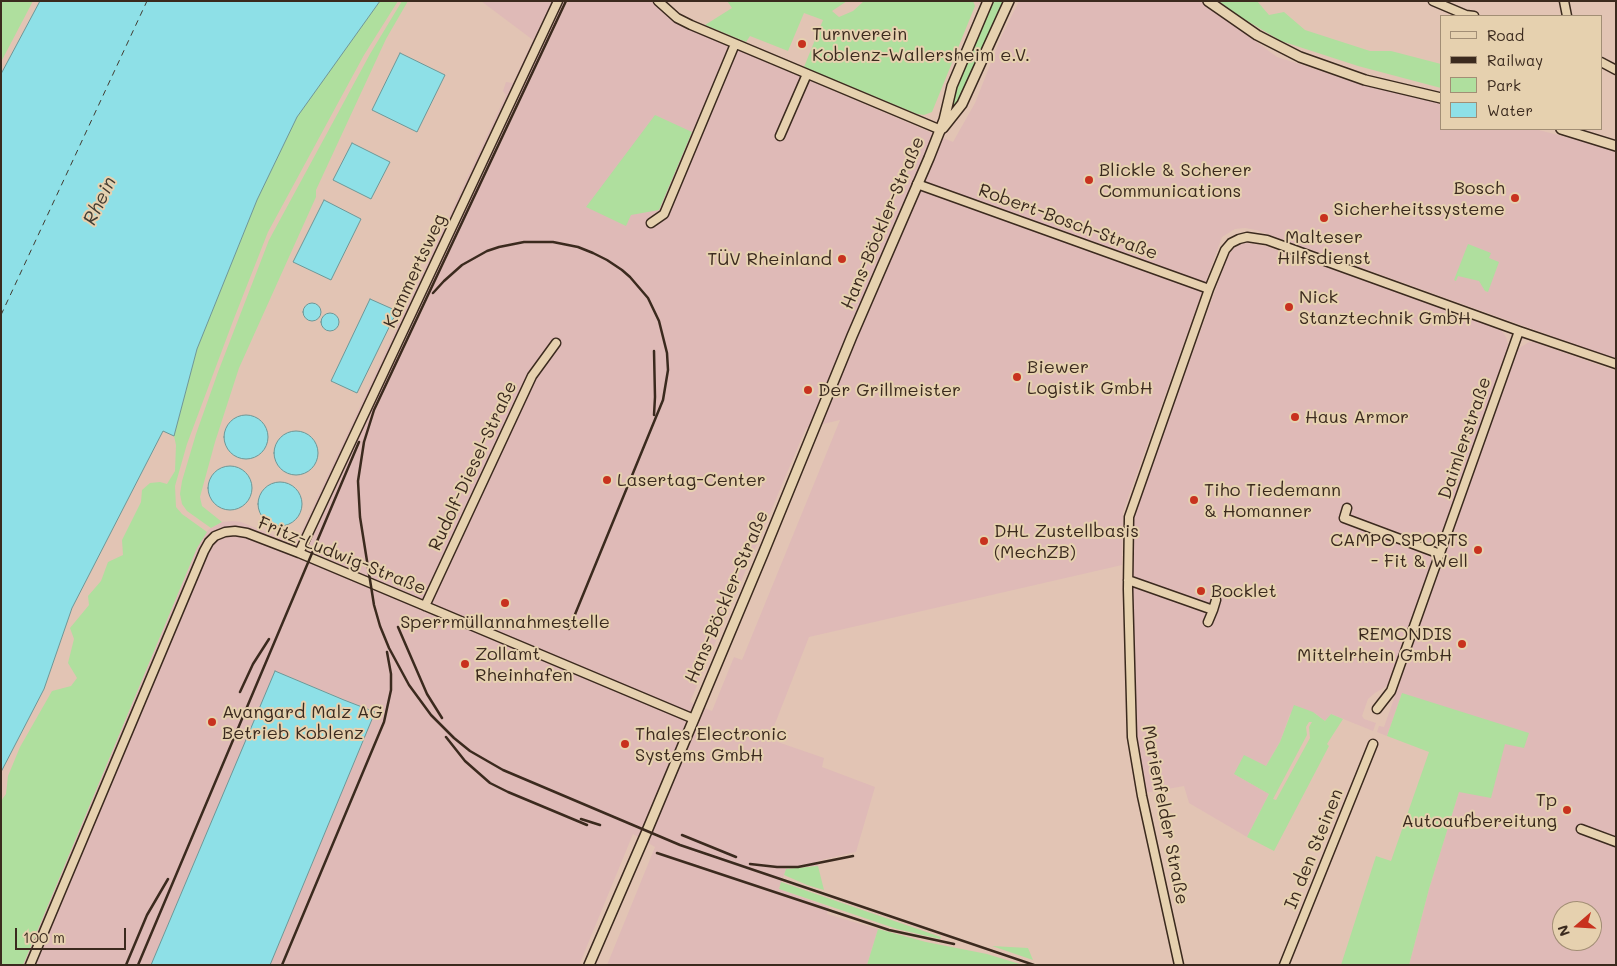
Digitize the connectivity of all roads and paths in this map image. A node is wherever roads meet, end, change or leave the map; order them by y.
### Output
1 (558, 1) edge
2 (658, 1) edge
3 (988, 1) edge
4 (1009, 1) edge
5 (1208, 1) edge
6 (1434, 1) edge
7 (1564, 1) edge
8 (1471, 15) edge
9 (1567, 15) edge
10 (735, 44) junction
11 (1602, 63) edge
12 (1616, 70) edge
13 (807, 74) junction
14 (1440, 98) edge
15 (941, 130) junction
16 (1564, 130) edge
17 (780, 136) dead end
18 (1616, 146) edge
19 (918, 184) junction
20 (651, 223) dead end
21 (1209, 288) junction
22 (1519, 331) junction
23 (556, 342) dead end
24 (1616, 364) edge
25 (1347, 508) dead end
26 (299, 553) junction
27 (1440, 554) junction
28 (1128, 580) junction
29 (1216, 600) dead end
30 (424, 606) junction
31 (1213, 610) junction
32 (1208, 622) dead end
33 (1377, 709) dead end
34 (694, 719) junction
35 (1373, 744) dead end
36 (1580, 829) dead end
37 (1616, 842) edge
38 (30, 965) edge
39 (589, 965) edge
40 (1179, 965) edge
41 (1284, 965) edge

1 - 26 street, Kammertsweg
2 - 10 street
3 - 15 main road, Hans-Böckler-Straße
4 - 15 main road, Hans-Böckler-Straße
5 - 14 main road
6 - 8 street
7 - 9 street
10 - 13 street
10 - 20 street
11 - 12 street
13 - 15 street
13 - 17 street
15 - 19 main road, Hans-Böckler-Straße
16 - 18 main road
19 - 21 street, Robert-Bosch-Straße
19 - 34 main road, Hans-Böckler-Straße
21 - 22 street, Marienfelder Straße
21 - 28 street, Marienfelder Straße
22 - 24 street
22 - 27 street, Daimlerstraße
23 - 30 street, Rudolf-Diesel-Straße
25 - 27 street
26 - 30 street, Fritz-Ludwig-Straße
26 - 38 street, Fritz-Ludwig-Straße
27 - 33 street, Daimlerstraße
28 - 31 street
28 - 40 street, Marienfelder Straße
29 - 31 street
30 - 34 street, Fritz-Ludwig-Straße
31 - 32 street
34 - 39 main road, Hans-Böckler-Straße
35 - 41 street, In den Steinen
36 - 37 street

